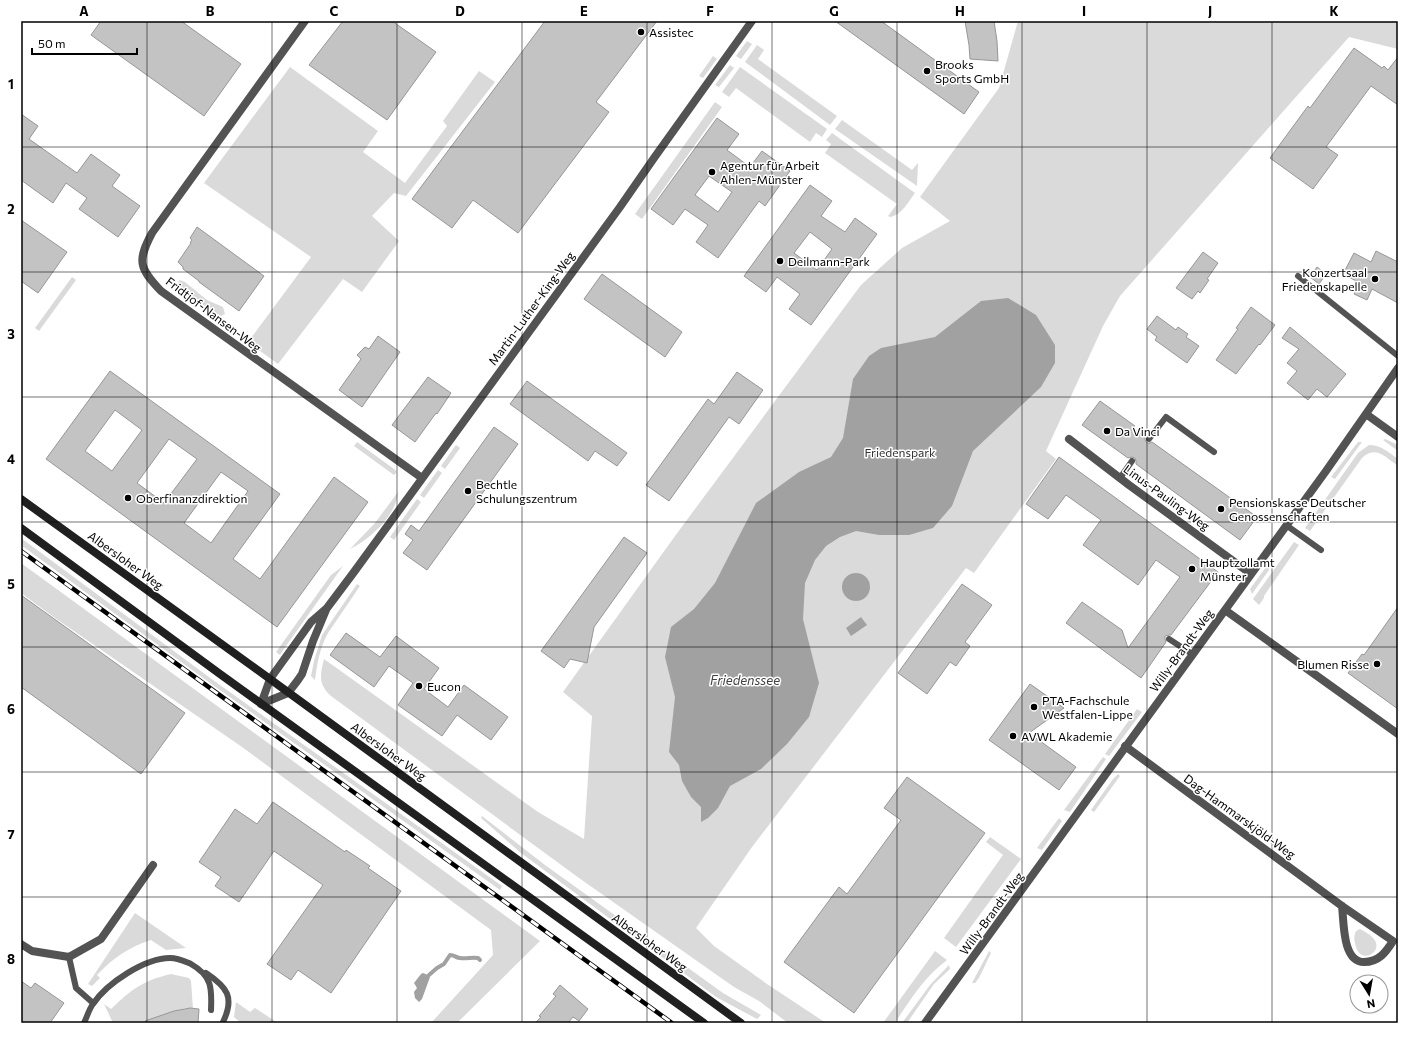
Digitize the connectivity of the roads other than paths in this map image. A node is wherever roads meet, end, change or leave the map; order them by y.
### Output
1 (305, 21) edge
2 (752, 21) edge
3 (1298, 276) dead end
4 (1398, 356) edge
5 (1398, 368) edge
6 (1366, 414) junction
7 (1398, 437) edge
8 (1069, 439) dead end
9 (1149, 439) dead end
10 (1214, 452) dead end
11 (1132, 461) dead end
12 (422, 478) junction
13 (1120, 478) junction
14 (21, 499) edge
15 (1286, 525) junction
16 (21, 528) edge
17 (1321, 550) dead end
18 (1251, 574) junction
19 (327, 608) junction
20 (1225, 610) junction
21 (1169, 639) dead end
22 (1192, 654) junction
23 (270, 679) junction
24 (288, 693) junction
25 (261, 704) junction
26 (1398, 734) edge
27 (1125, 746) junction
28 (153, 865) dead end
29 (1342, 906) junction
30 (21, 944) edge
31 (69, 957) junction
32 (198, 968) junction
33 (93, 1003) junction
34 (211, 1010) dead end
35 (223, 1022) edge
36 (84, 1023) edge
37 (704, 1023) edge
38 (741, 1023) edge
39 (925, 1023) edge

1 - 12 street, Fridtjof-Nansen-Weg
2 - 12 street, Martin-Luther-King-Weg
3 - 4 lane
5 - 6 street, Willy-Brandt-Weg
6 - 7 street
6 - 15 street, Willy-Brandt-Weg
8 - 13 street, Linus-Pauling-Weg
9 - 10 lane
11 - 13 lane
12 - 19 street, Martin-Luther-King-Weg
13 - 18 street, Linus-Pauling-Weg
14 - 23 main road, Albersloher Weg
15 - 17 lane
15 - 18 street, Willy-Brandt-Weg
16 - 25 main road
18 - 20 street, Willy-Brandt-Weg
19 - 23 street, Martin-Luther-King-Weg
19 - 24 street, Martin-Luther-King-Weg
20 - 22 street, Willy-Brandt-Weg
20 - 26 street
21 - 22 lane
22 - 27 street, Willy-Brandt-Weg
23 - 24 main road, Albersloher Weg
23 - 25 street, Martin-Luther-King-Weg
24 - 25 street
24 - 38 main road, Albersloher Weg
25 - 37 main road
27 - 29 street, Dag-Hammarskjöld-Weg
27 - 39 street, Willy-Brandt-Weg
28 - 31 street
29 - 29 street, Dag-Hammarskjöld-Weg
30 - 31 street
31 - 33 lane
32 - 33 lane
32 - 34 lane
32 - 35 lane
33 - 36 lane

